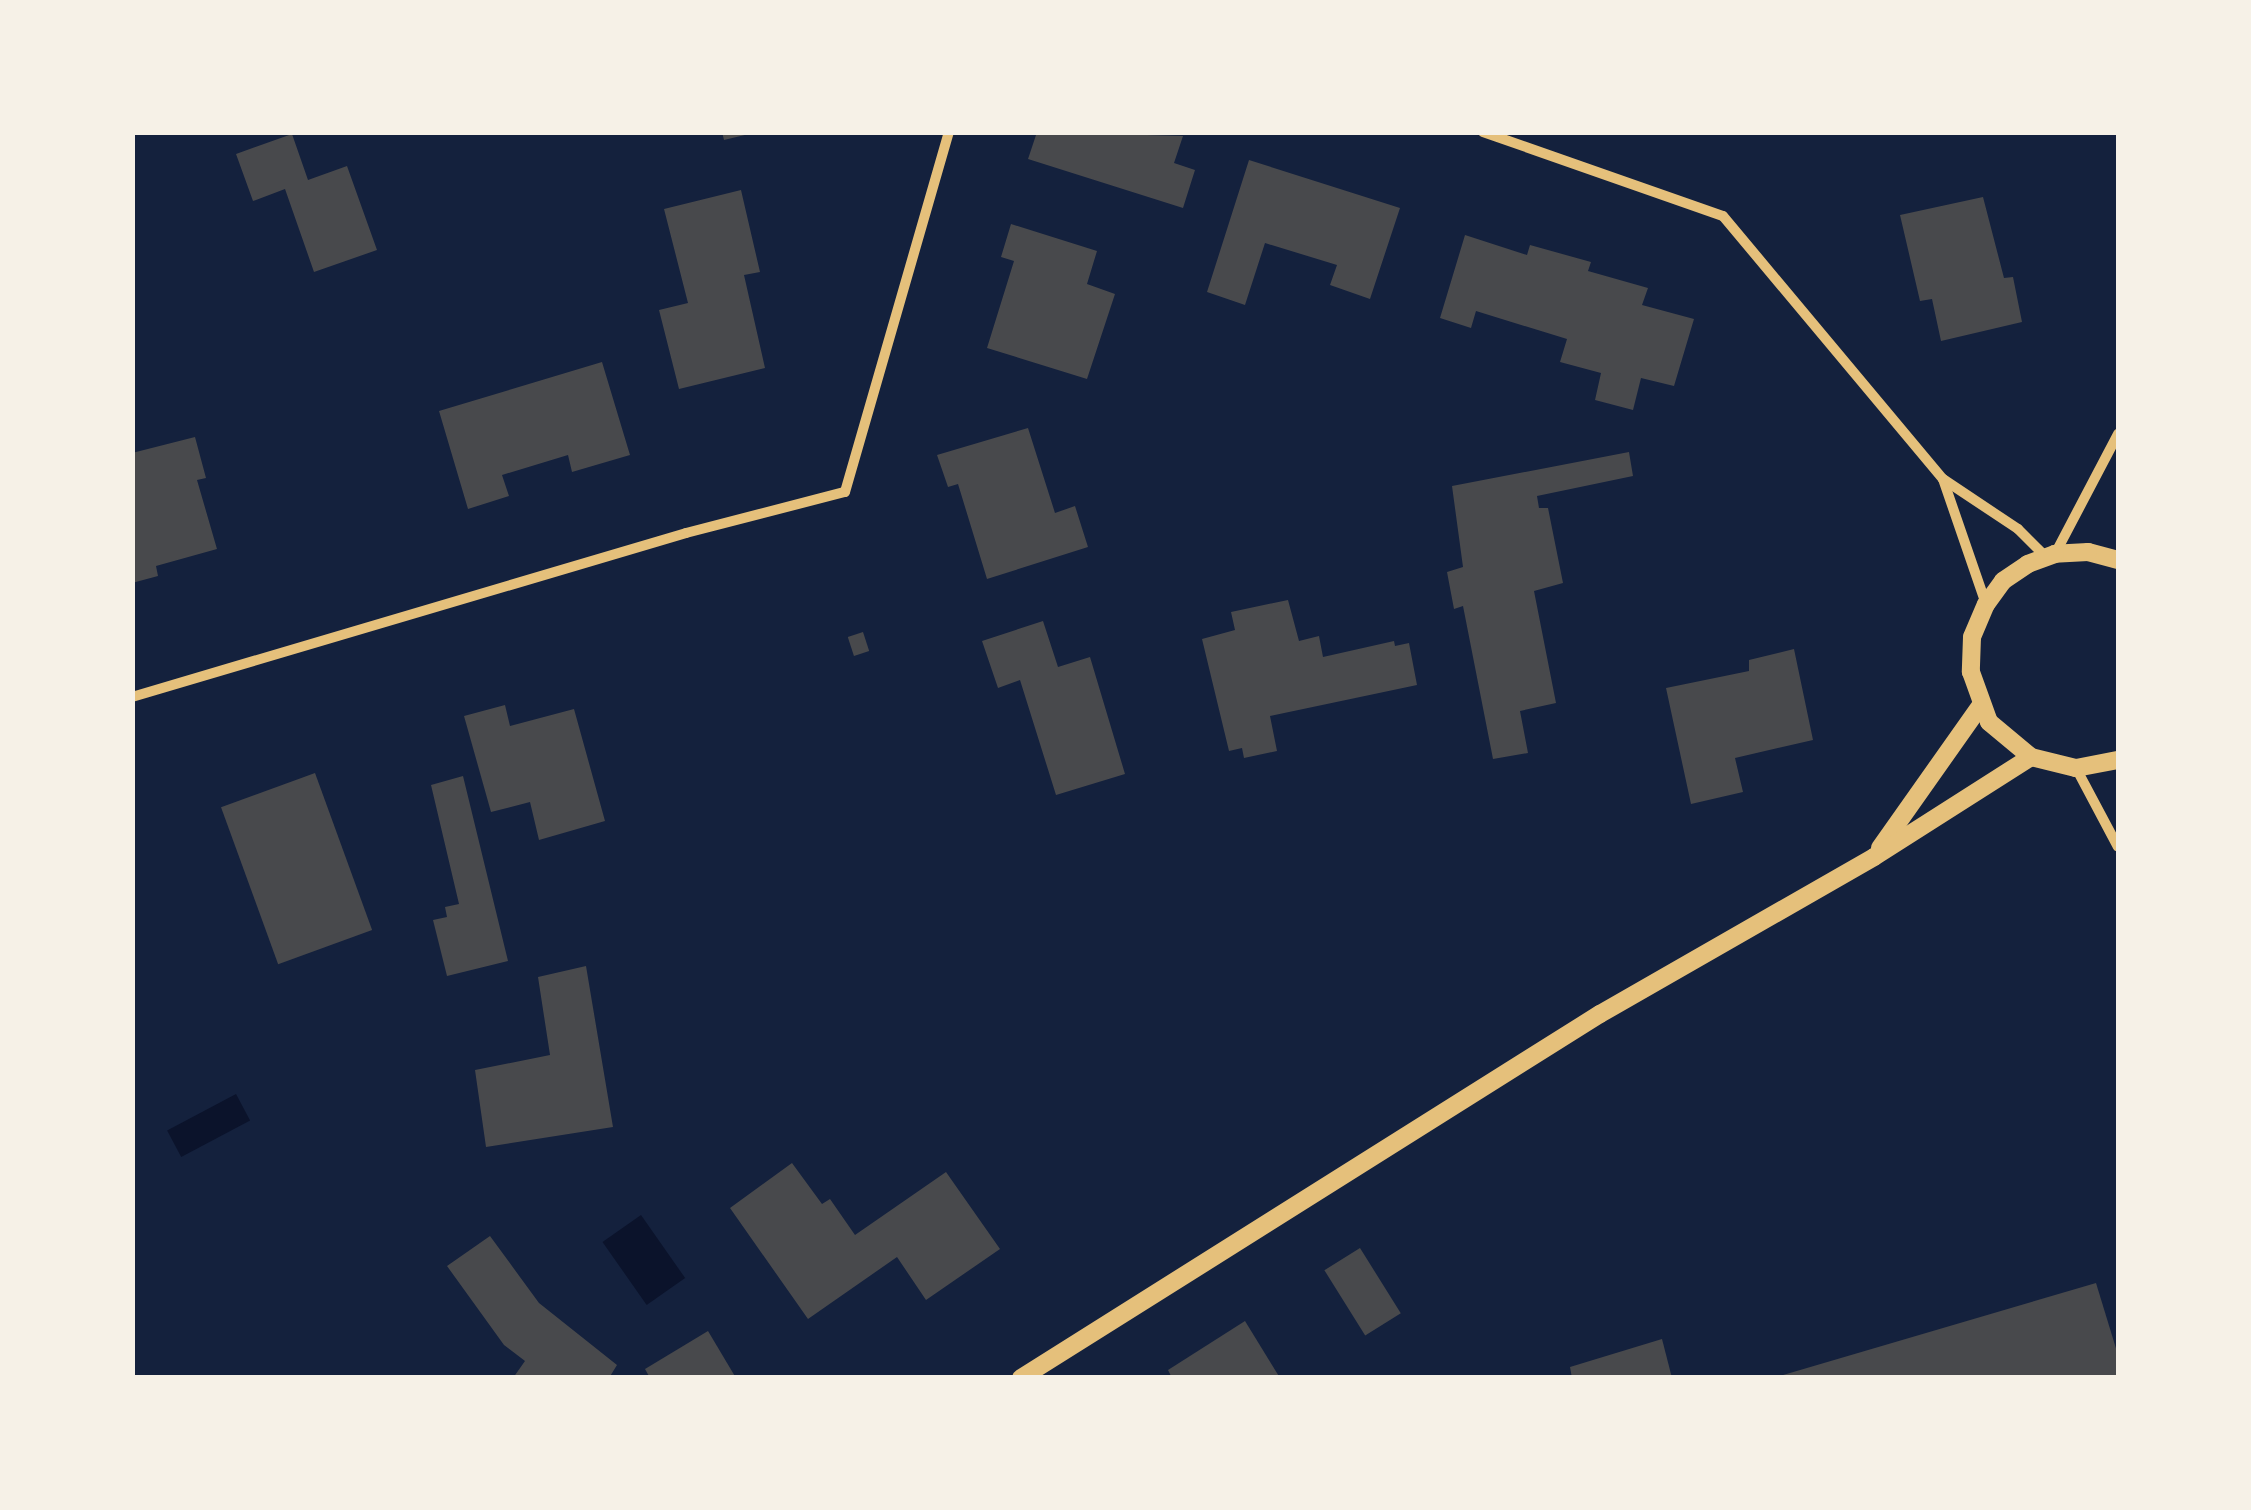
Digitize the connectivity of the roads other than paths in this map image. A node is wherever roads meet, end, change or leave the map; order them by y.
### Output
1 (949, 132) edge
2 (1484, 132) edge
3 (2118, 434) edge
4 (1943, 479) junction
5 (2050, 556) junction
6 (2118, 560) edge
7 (1986, 604) junction
8 (132, 697) edge
9 (1980, 706) junction
10 (2030, 757) junction
11 (2118, 760) edge
12 (2076, 768) junction
13 (2118, 847) edge
14 (1874, 857) junction
15 (1021, 1378) edge

1 - 8 street
2 - 4 street
3 - 5 street
4 - 5 street
4 - 7 street
5 - 6 street
5 - 7 street
7 - 9 street
9 - 10 street
9 - 14 street
10 - 12 street
10 - 14 street
11 - 12 street
12 - 13 street
14 - 15 street

